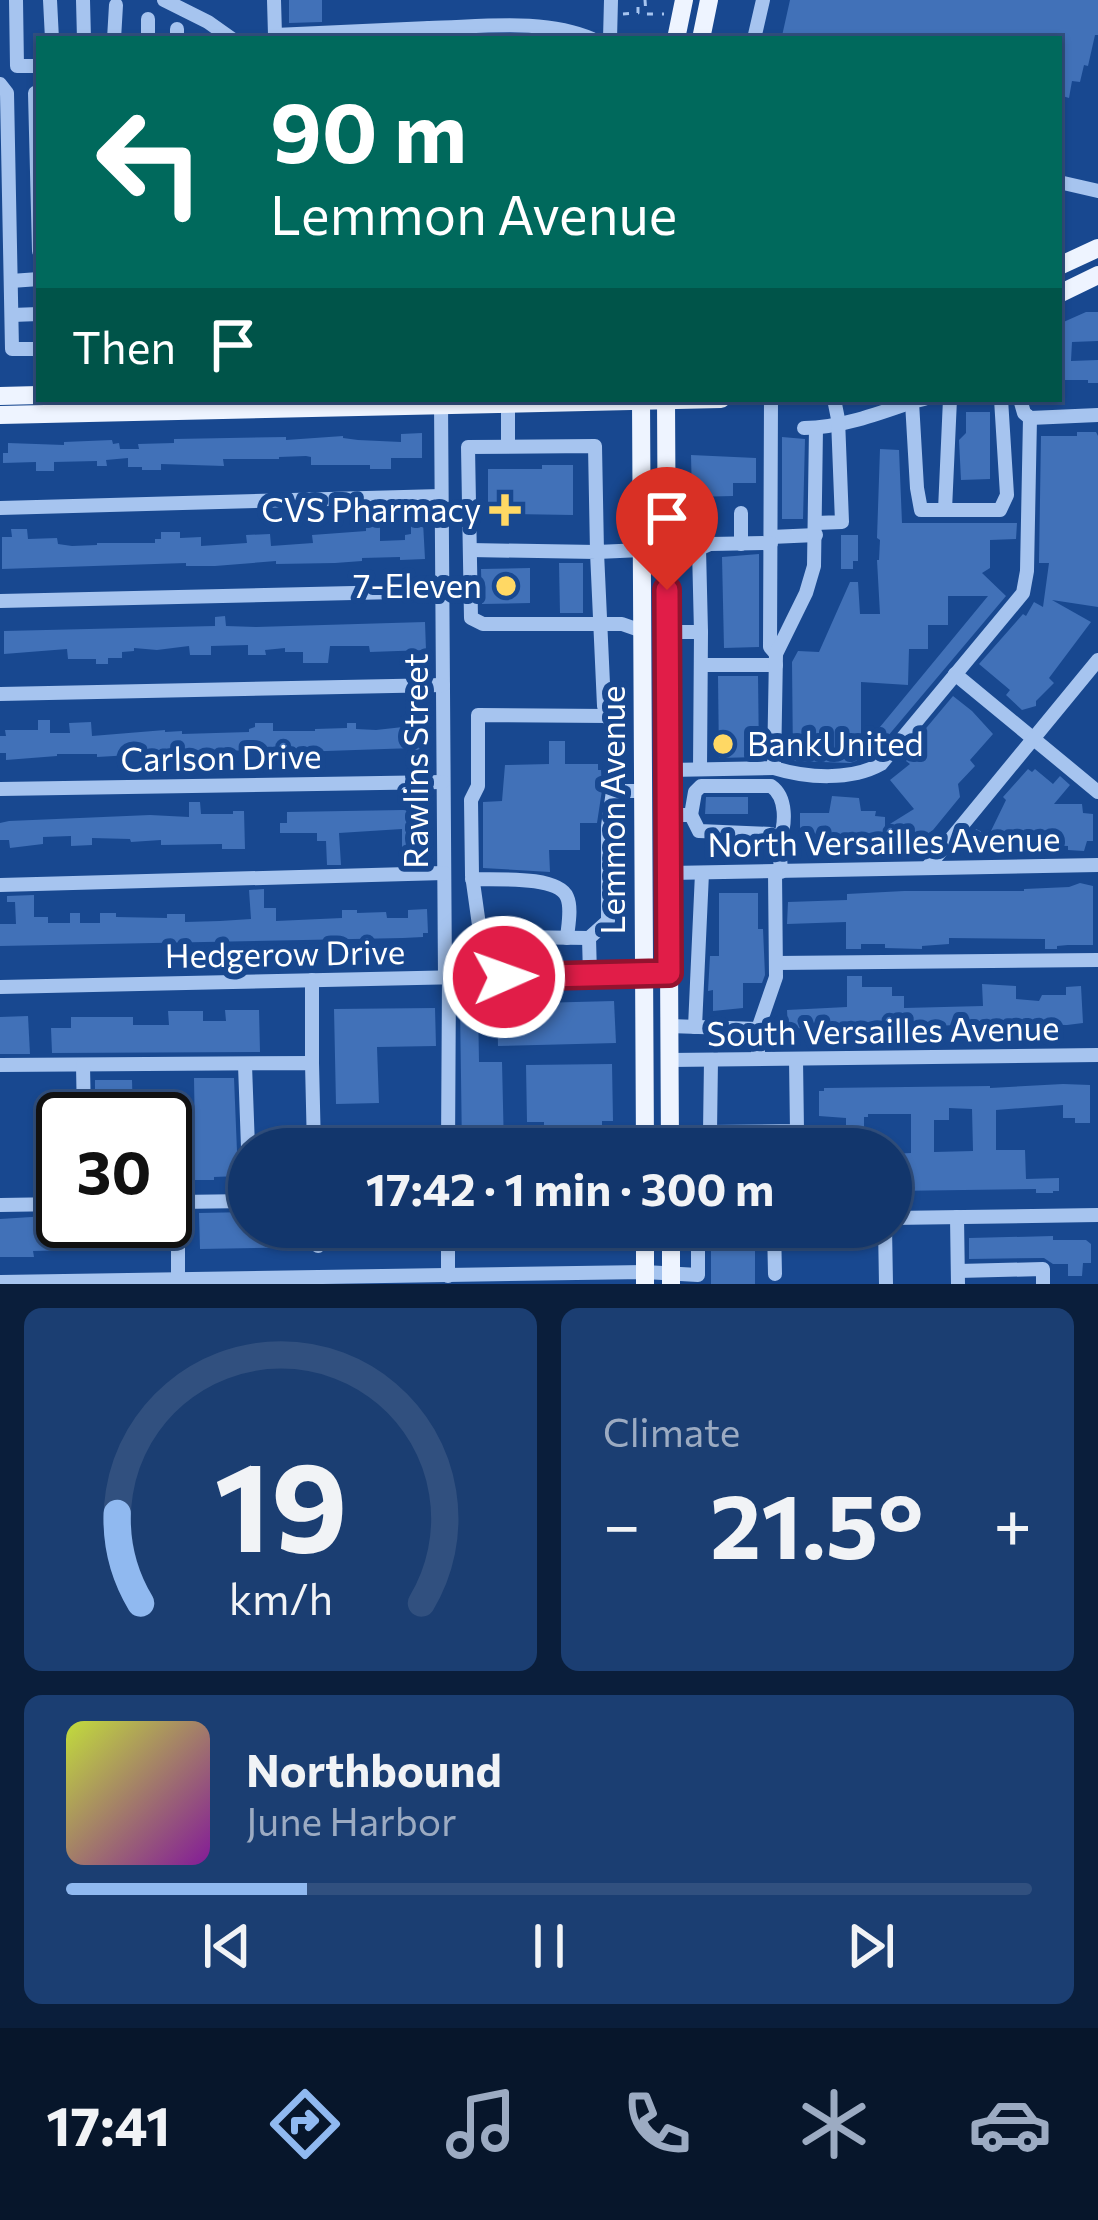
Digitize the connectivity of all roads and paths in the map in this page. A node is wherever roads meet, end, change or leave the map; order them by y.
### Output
1 (16, 0) edge
2 (50, 0) edge
3 (82, 0) edge
4 (164, 0) edge
5 (274, 0) edge
6 (638, 0) edge
7 (645, 0) edge
8 (684, 0) edge
9 (709, 0) edge
10 (763, 0) edge
11 (116, 5) dead end
12 (612, 7) edge
13 (664, 14) dead end
14 (148, 19) dead end
15 (430, 33) edge
16 (52, 36) edge
17 (84, 36) edge
18 (114, 36) edge
19 (148, 36) edge
20 (228, 36) edge
21 (276, 36) edge
22 (314, 36) edge
23 (585, 36) edge
24 (677, 36) edge
25 (701, 36) edge
26 (755, 36) edge
27 (36, 66) edge
28 (4, 88) edge
29 (36, 93) edge
30 (1062, 183) edge
31 (1098, 191) edge
32 (1098, 248) edge
33 (10, 251) junction
34 (36, 251) edge
35 (1062, 265) edge
36 (1098, 275) edge
37 (36, 279) edge
38 (11, 280) junction
39 (1062, 293) edge
40 (12, 314) junction
41 (36, 314) edge
42 (36, 349) edge
43 (36, 395) edge
44 (0, 396) edge
45 (382, 402) edge
46 (441, 402) edge
47 (474, 402) edge
48 (552, 402) edge
49 (641, 402) edge
50 (666, 402) edge
51 (771, 402) edge
52 (834, 402) edge
53 (909, 402) edge
54 (916, 402) edge
55 (950, 402) edge
56 (1000, 402) edge
57 (508, 403) junction
58 (263, 404) edge
59 (1025, 410) edge
60 (0, 415) edge
61 (1098, 415) edge
62 (838, 423) junction
63 (1002, 428) junction
64 (508, 446) junction
65 (468, 459) junction
66 (441, 460) junction
67 (441, 496) junction
68 (0, 508) edge
69 (946, 510) junction
70 (742, 513) dead end
71 (816, 529) junction
72 (771, 540) junction
73 (741, 544) junction
74 (666, 548) junction
75 (699, 549) junction
76 (470, 550) junction
77 (641, 550) junction
78 (597, 551) junction
79 (471, 588) junction
80 (442, 590) junction
81 (0, 601) edge
82 (602, 622) junction
83 (642, 631) junction
84 (667, 632) junction
85 (701, 632) junction
86 (776, 660) junction
87 (1097, 662) edge
88 (701, 664) junction
89 (955, 674) junction
90 (442, 685) junction
91 (0, 694) edge
92 (608, 716) junction
93 (1034, 737) junction
94 (774, 768) junction
95 (669, 770) junction
96 (700, 770) junction
97 (1098, 772) edge
98 (1077, 773) junction
99 (443, 782) junction
100 (0, 788) edge
101 (643, 790) junction
102 (613, 791) junction
103 (1098, 792) edge
104 (670, 815) junction
105 (691, 815) junction
106 (779, 841) junction
107 (1098, 865) edge
108 (927, 868) junction
109 (778, 872) junction
110 (444, 873) junction
111 (643, 873) junction
112 (670, 873) junction
113 (702, 873) junction
114 (472, 879) junction
115 (0, 885) edge
116 (504, 937) junction
117 (567, 938) junction
118 (589, 938) junction
119 (1098, 960) edge
120 (776, 970) junction
121 (669, 973) junction
122 (696, 973) junction
123 (644, 974) junction
124 (590, 975) junction
125 (504, 977) junction
126 (447, 978) junction
127 (313, 980) junction
128 (0, 987) edge
129 (669, 1026) junction
130 (695, 1027) junction
131 (758, 1029) junction
132 (1098, 1054) edge
133 (758, 1059) junction
134 (796, 1059) junction
135 (644, 1060) junction
136 (669, 1060) junction
137 (711, 1060) junction
138 (312, 1064) junction
139 (0, 1065) edge
140 (83, 1065) junction
141 (245, 1065) junction
142 (84, 1092) edge
143 (247, 1128) edge
144 (314, 1128) edge
145 (448, 1128) edge
146 (645, 1128) edge
147 (670, 1128) edge
148 (192, 1202) edge
149 (228, 1202) edge
150 (36, 1204) edge
151 (0, 1205) edge
152 (1098, 1215) edge
153 (958, 1217) junction
154 (912, 1218) edge
155 (176, 1248) edge
156 (447, 1248) edge
157 (671, 1248) edge
158 (698, 1248) edge
159 (775, 1248) edge
160 (885, 1248) edge
161 (775, 1274) dead end
162 (1043, 1277) edge
163 (645, 1278) edge
164 (672, 1278) edge
165 (958, 1278) edge
166 (178, 1279) junction
167 (446, 1279) edge
168 (414, 1280) edge
169 (529, 1280) edge
170 (0, 1282) edge
171 (68, 1282) edge
172 (106, 1282) edge
173 (886, 1284) edge

1 - 27 street
2 - 16 street
3 - 17 street
4 - 20 street
5 - 21 street
6 - 12 path
7 - 13 path
8 - 24 main road
9 - 25 main road
10 - 26 street
11 - 18 street
14 - 19 street
15 - 22 street
15 - 23 street
28 - 29 street
28 - 33 street
30 - 31 street
32 - 35 main road
33 - 34 street
33 - 38 street
36 - 39 main road
37 - 38 street
38 - 40 street
40 - 41 street
40 - 42 street
43 - 44 main road
45 - 58 main road
46 - 66 street, Rawlins Street
47 - 57 main road
48 - 57 main road
49 - 77 main road, Lemmon Avenue
50 - 74 main road, Lemmon Avenue
51 - 72 street
52 - 62 street
53 - 62 street
54 - 69 street
55 - 69 street
56 - 63 street
57 - 64 street
58 - 60 main road
59 - 61 street
59 - 63 street
59 - 89 street
62 - 71 street
62 - 71 street
63 - 69 street
64 - 65 street
64 - 78 street
65 - 66 street
65 - 76 street
66 - 67 street, Rawlins Street
67 - 68 street
67 - 80 street, Rawlins Street
70 - 73 street
71 - 72 street
71 - 86 street
72 - 73 street
72 - 86 street
73 - 75 street
74 - 75 street
74 - 77 main road
74 - 84 main road, Lemmon Avenue
75 - 85 street
76 - 78 street
76 - 79 street
77 - 78 street
77 - 83 main road, Lemmon Avenue
78 - 82 street
79 - 80 street
79 - 82 street
80 - 81 street
80 - 90 street, Rawlins Street
82 - 83 street
82 - 92 street
83 - 84 main road
83 - 101 main road, Lemmon Avenue
84 - 85 street
84 - 95 main road, Lemmon Avenue
85 - 88 street
86 - 88 street
86 - 94 street
87 - 93 street
88 - 96 street
89 - 93 street
89 - 94 street
90 - 91 street
90 - 99 street, Rawlins Street
92 - 102 street
92 - 114 street
93 - 98 street
93 - 108 street
94 - 96 street
95 - 96 street
95 - 104 main road, Lemmon Avenue
97 - 98 street
98 - 103 street
99 - 100 street, Carlson Drive
99 - 110 street, Rawlins Street
101 - 102 street
101 - 111 main road, Lemmon Avenue
102 - 118 street
104 - 105 street
104 - 112 main road, Lemmon Avenue
105 - 106 street
105 - 106 street
106 - 109 street
107 - 108 street, North Versailles Avenue
108 - 109 street, North Versailles Avenue
109 - 113 street, North Versailles Avenue
109 - 120 street
110 - 115 street
110 - 126 street, Rawlins Street
111 - 112 main road
111 - 123 main road, Lemmon Avenue
112 - 113 street, North Versailles Avenue
112 - 121 main road, Lemmon Avenue
113 - 122 street
114 - 116 street
114 - 117 street
116 - 117 street
116 - 125 street
117 - 118 street
118 - 124 street
119 - 120 street
120 - 131 street
121 - 122 street
121 - 123 main road
121 - 129 main road, Lemmon Avenue
122 - 130 street
123 - 124 street, Hedgerow Drive
123 - 135 main road, Lemmon Avenue
124 - 125 street, Hedgerow Drive
125 - 126 street, Hedgerow Drive
126 - 127 street, Hedgerow Drive
126 - 145 street, Rawlins Street
127 - 128 street, Hedgerow Drive
127 - 138 street
129 - 130 street
129 - 136 main road, Lemmon Avenue
130 - 131 street
131 - 133 street
132 - 134 street, South Versailles Avenue
133 - 134 street, South Versailles Avenue
133 - 137 street, South Versailles Avenue
134 - 137 street
135 - 136 main road
135 - 146 main road, Lemmon Avenue
136 - 137 street, South Versailles Avenue
136 - 147 main road, Lemmon Avenue
138 - 141 street
138 - 144 street
139 - 140 street
140 - 141 street
140 - 142 street
141 - 143 street
148 - 149 street
150 - 151 street
152 - 153 street
153 - 154 street
153 - 165 street
155 - 166 street
156 - 167 street
157 - 164 main road
158 - 164 street
159 - 161 street
160 - 173 street
162 - 165 street
163 - 164 street
163 - 169 street
166 - 168 street
166 - 172 street
167 - 168 street
167 - 169 street
170 - 171 street
171 - 172 street

